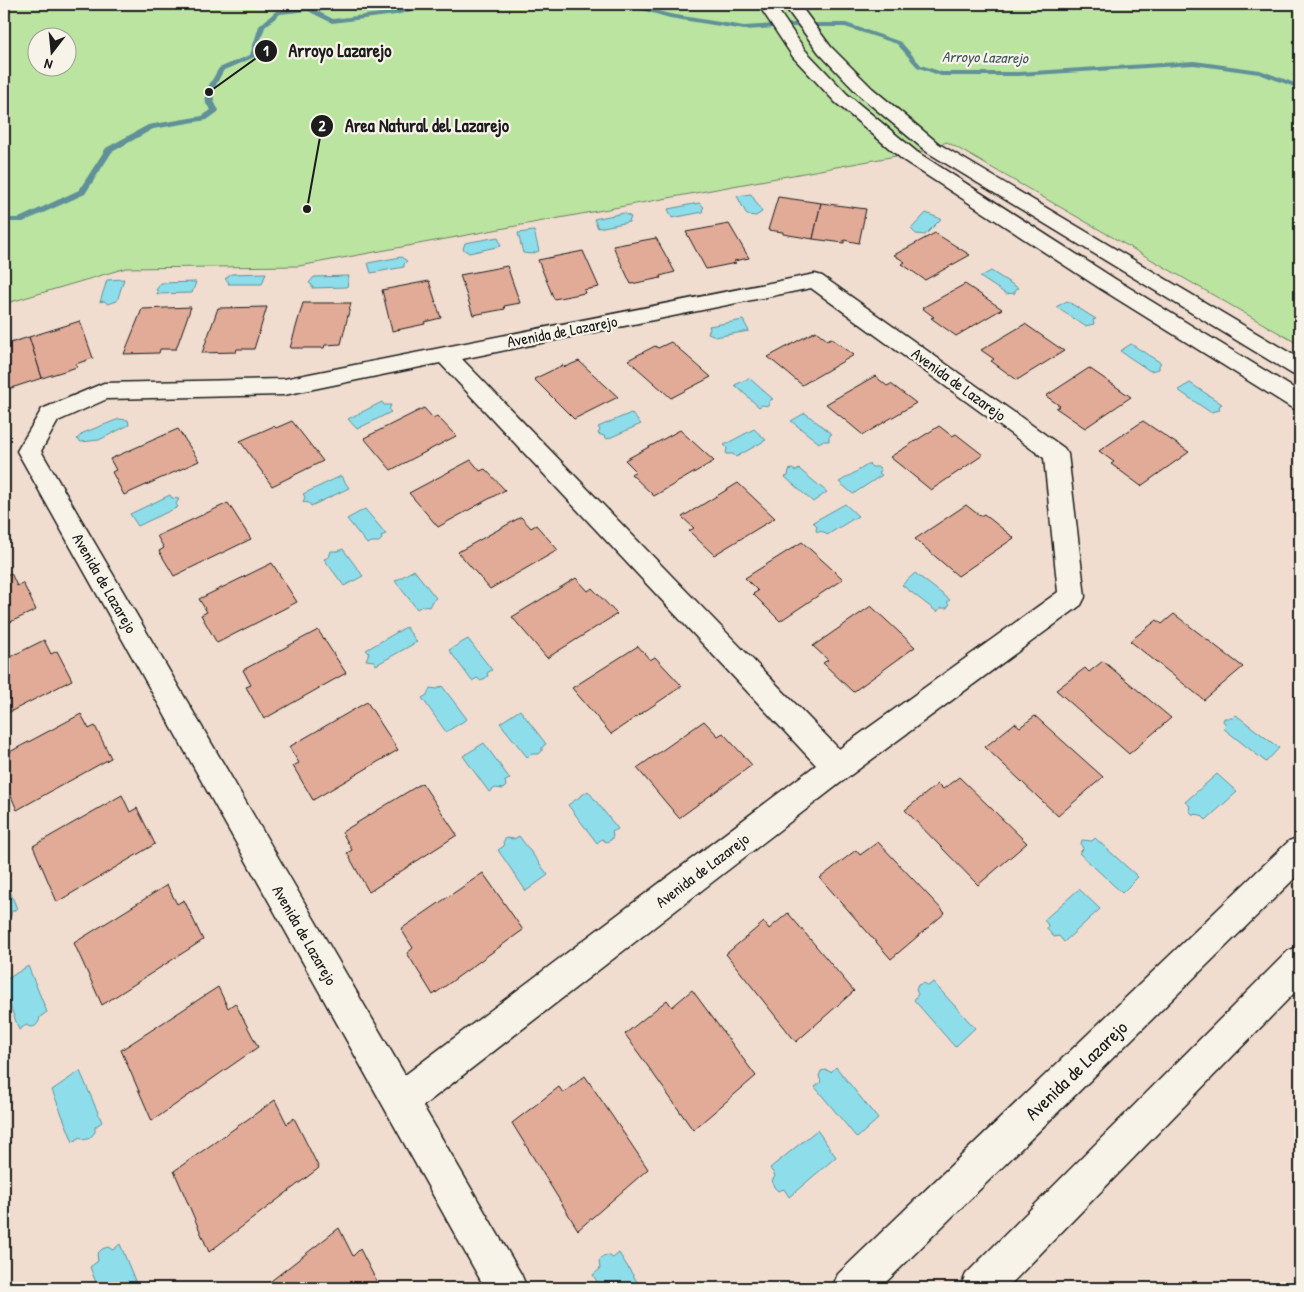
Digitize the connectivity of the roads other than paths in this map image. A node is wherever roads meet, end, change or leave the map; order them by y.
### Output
1 (766, 4) edge
2 (791, 4) edge
3 (444, 354) junction
4 (1300, 369) edge
5 (1300, 402) edge
6 (837, 767) junction
7 (1300, 852) edge
8 (1300, 963) edge
9 (400, 1101) junction
10 (507, 1288) edge
11 (852, 1288) edge
12 (980, 1288) edge

1 - 5 street
2 - 4 street
3 - 6 street
3 - 6 street, Avenida de Lazarejo
3 - 9 street, Avenida de Lazarejo
6 - 9 street, Avenida de Lazarejo
7 - 11 street, Avenida de Lazarejo
8 - 12 street
9 - 10 street, Avenida de Lazarejo

